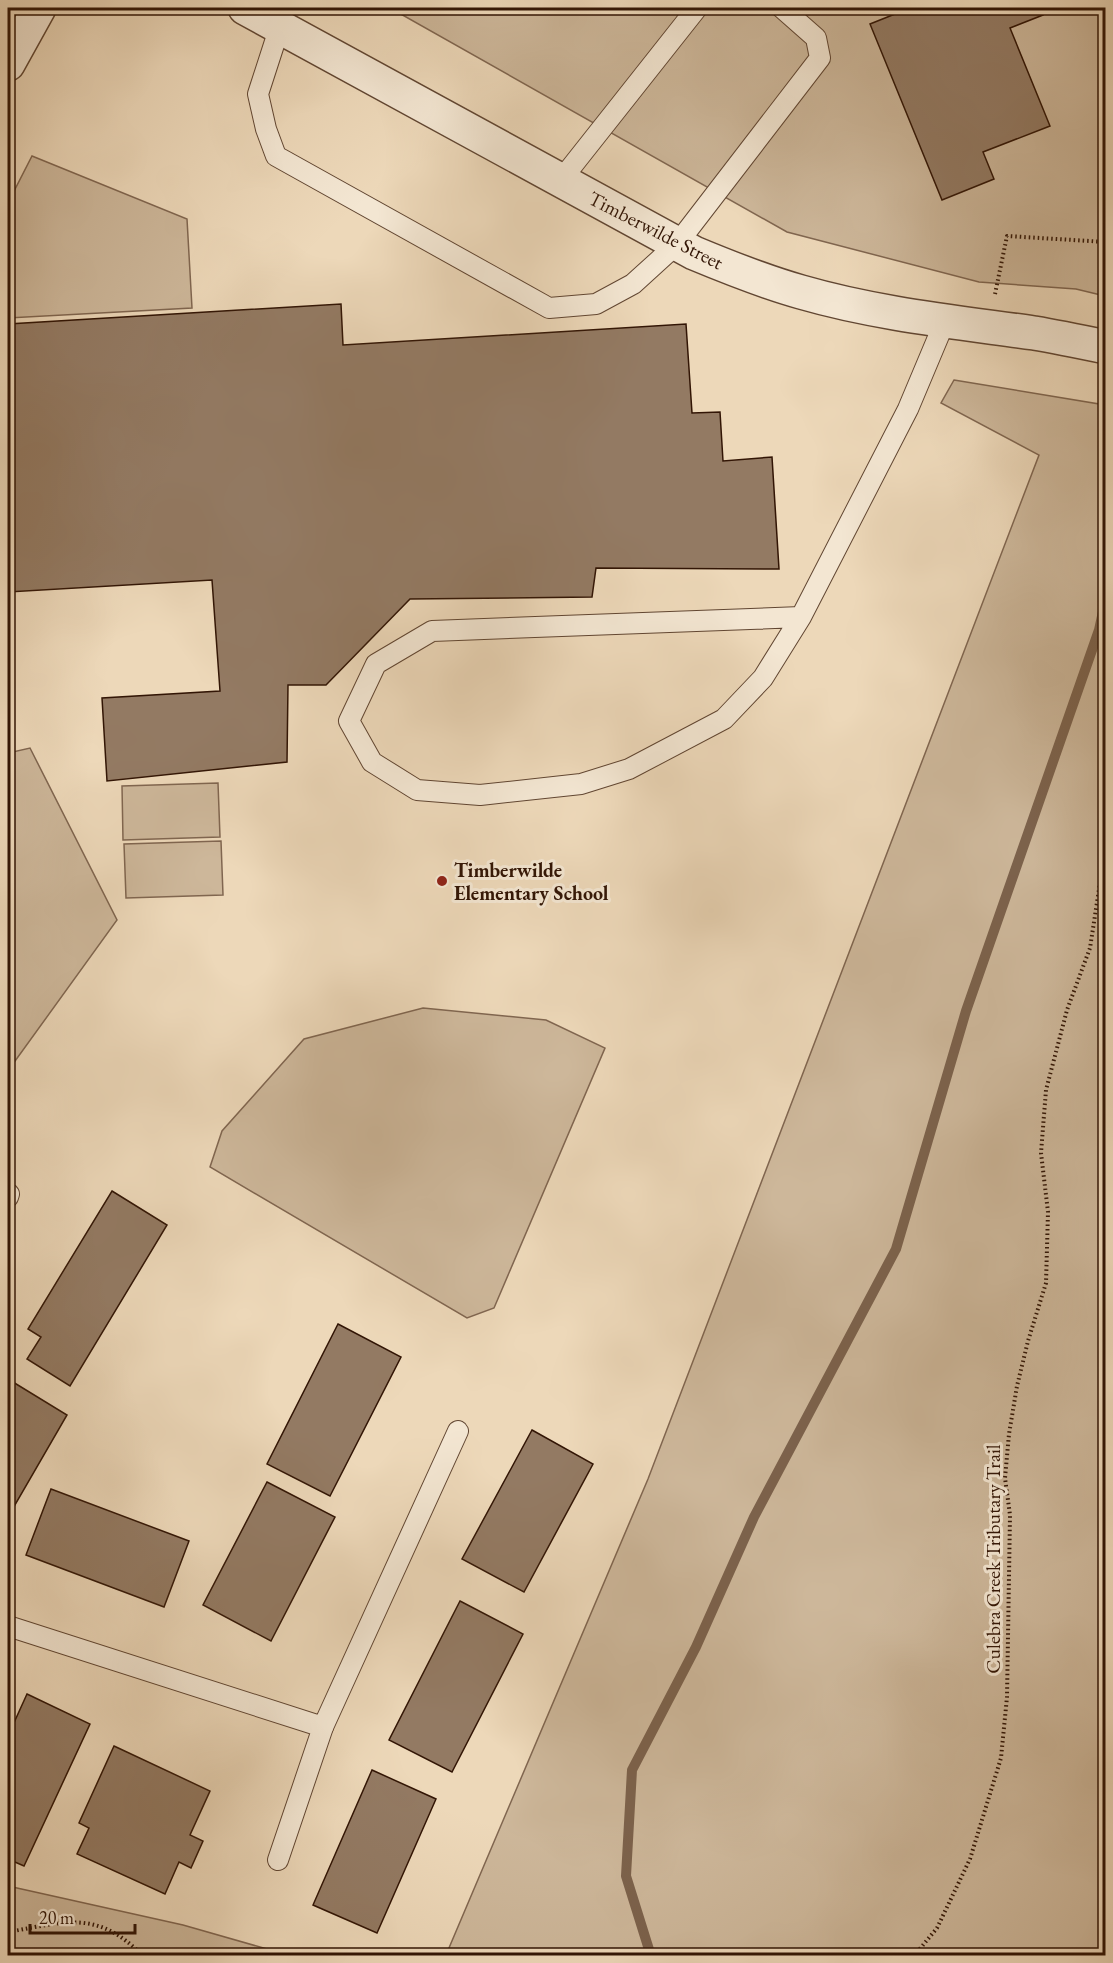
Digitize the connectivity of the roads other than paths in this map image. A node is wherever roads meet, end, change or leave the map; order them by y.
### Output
1 (39, 8) edge
2 (245, 8) edge
3 (697, 8) edge
4 (782, 8) edge
5 (280, 26) junction
6 (8, 64) edge
7 (561, 180) junction
8 (677, 244) junction
9 (945, 321) junction
10 (1106, 347) edge
11 (801, 616) junction
12 (458, 1431) dead end
13 (8, 1626) edge
14 (323, 1727) junction
15 (278, 1860) dead end

1 - 6 street
2 - 5 street, Timberwilde Street
3 - 7 lane
4 - 8 lane
5 - 7 street, Timberwilde Street
5 - 8 lane
7 - 8 street, Timberwilde Street
8 - 9 street, Timberwilde Street
9 - 10 street, Timberwilde Street
9 - 11 lane
11 - 11 lane
12 - 14 lane
13 - 14 lane
14 - 15 lane

